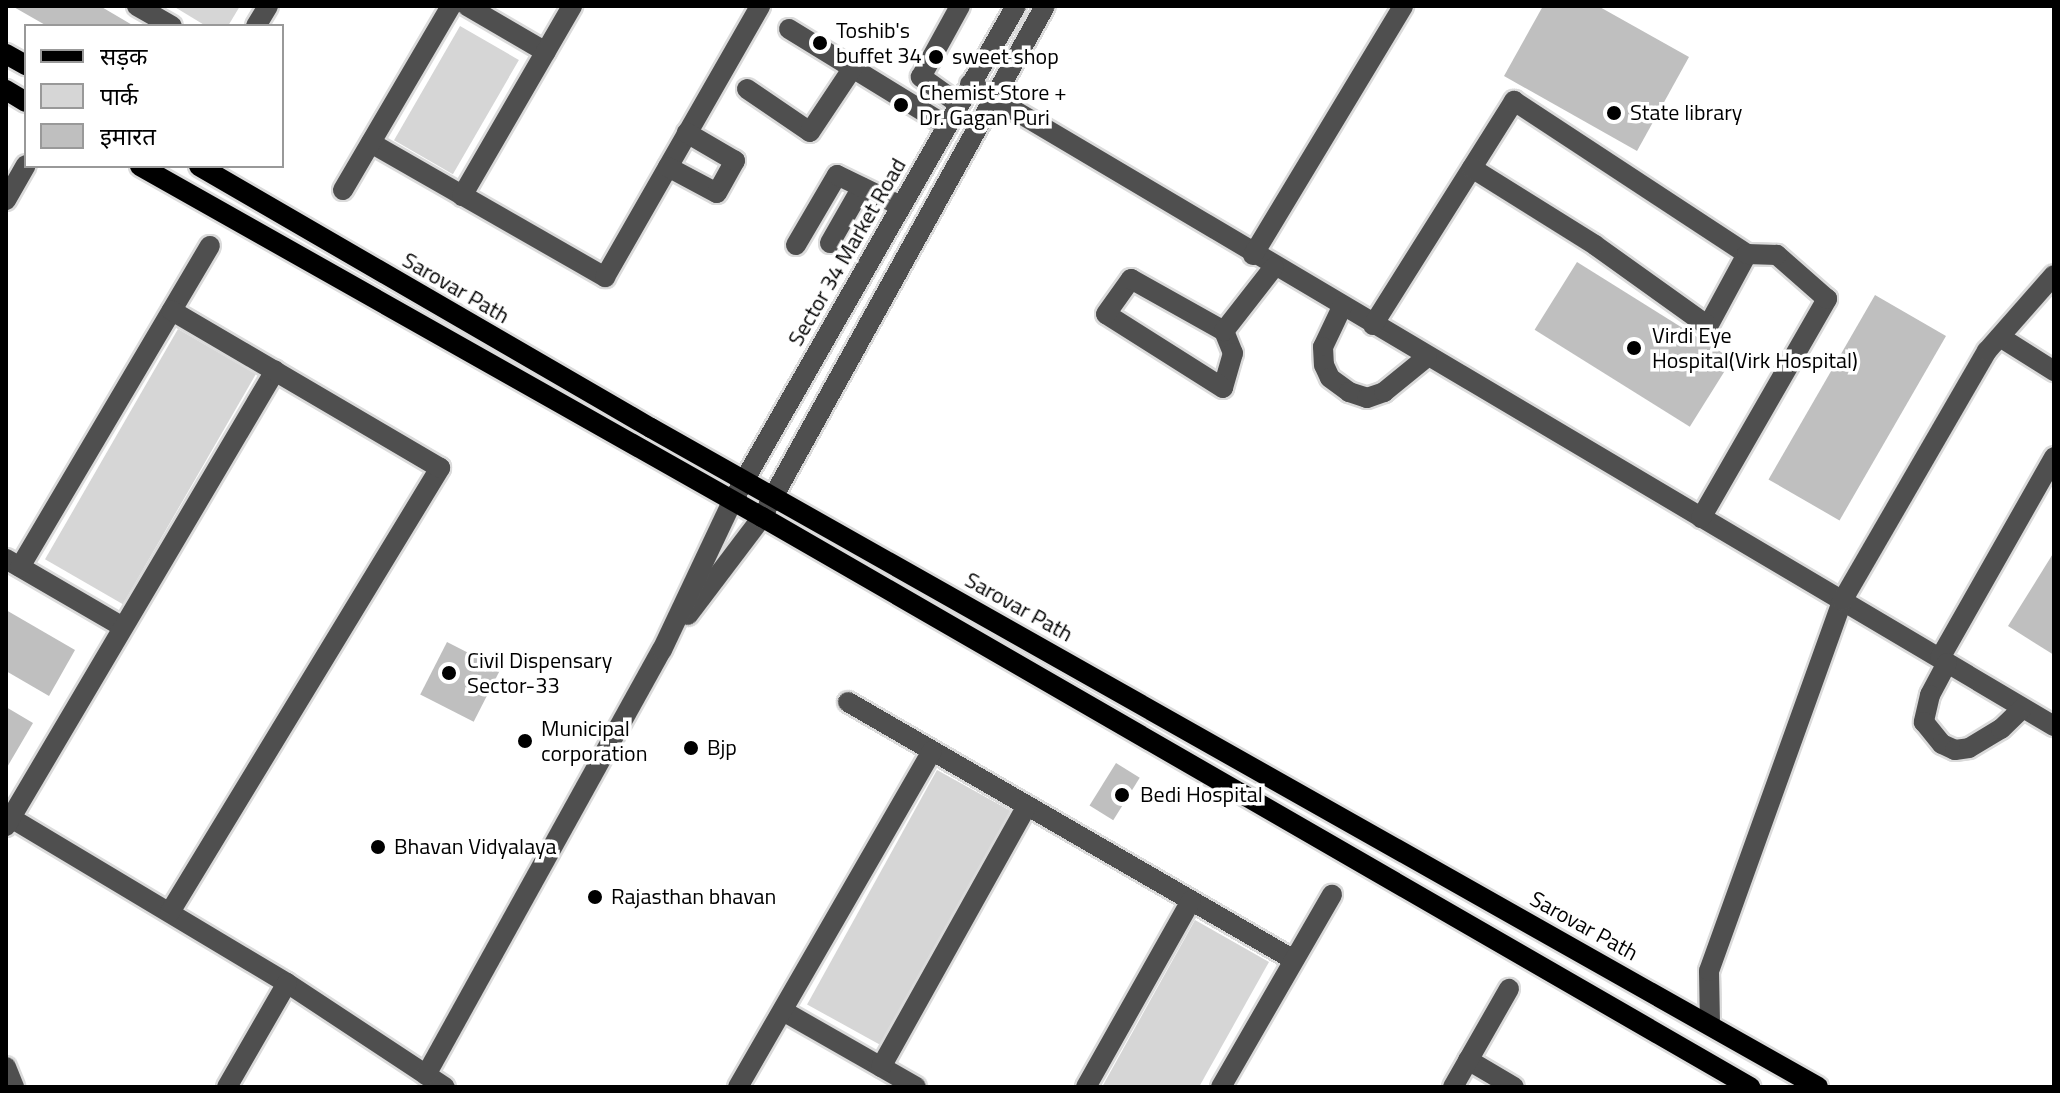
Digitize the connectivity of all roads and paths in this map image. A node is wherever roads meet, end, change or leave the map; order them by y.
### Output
1 (138, 6) edge
2 (268, 6) edge
3 (451, 6) edge
4 (467, 6) edge
5 (572, 6) edge
6 (760, 6) edge
7 (960, 6) edge
8 (1016, 6) edge
9 (1045, 6) edge
10 (1403, 6) edge
11 (169, 24) edge
12 (257, 24) edge
13 (789, 29) dead end
14 (546, 52) junction
15 (6, 54) edge
16 (24, 64) edge
17 (852, 69) junction
18 (970, 84) junction
19 (747, 89) dead end
20 (6, 90) edge
21 (993, 98) junction
22 (24, 101) edge
23 (959, 104) junction
24 (947, 126) junction
25 (687, 133) junction
26 (371, 143) junction
27 (668, 167) junction
28 (24, 168) edge
29 (144, 168) edge
30 (202, 168) edge
31 (1472, 168) junction
32 (862, 187) junction
33 (343, 190) dead end
34 (462, 196) junction
35 (6, 200) edge
36 (901, 206) junction
37 (830, 243) dead end
38 (796, 245) dead end
39 (210, 246) dead end
40 (1747, 254) junction
41 (1253, 255) junction
42 (1274, 267) junction
43 (2054, 275) edge
44 (1342, 307) junction
45 (172, 311) junction
46 (1373, 325) junction
47 (1224, 331) junction
48 (2000, 337) junction
49 (1427, 357) junction
50 (275, 371) junction
51 (2054, 371) edge
52 (2054, 457) edge
53 (744, 480) junction
54 (774, 496) junction
55 (733, 500) junction
56 (762, 517) junction
57 (1701, 518) junction
58 (13, 563) edge
59 (1842, 601) junction
60 (123, 627) junction
61 (662, 650) junction
62 (1944, 661) junction
63 (848, 702) dead end
64 (2023, 708) junction
65 (2054, 726) edge
66 (932, 751) junction
67 (1027, 806) junction
68 (8, 820) edge
69 (1332, 895) dead end
70 (1191, 901) junction
71 (170, 912) junction
72 (1294, 960) junction
73 (287, 983) junction
74 (1509, 989) dead end
75 (783, 1011) junction
76 (1710, 1024) junction
77 (1468, 1060) junction
78 (6, 1067) edge
79 (881, 1067) junction
80 (426, 1075) junction
81 (14, 1087) edge
82 (227, 1087) edge
83 (445, 1087) edge
84 (738, 1087) edge
85 (916, 1087) edge
86 (1086, 1087) edge
87 (1221, 1087) edge
88 (1453, 1087) edge
89 (1514, 1087) edge
90 (1750, 1087) edge
91 (1818, 1087) edge

1 - 11 street
2 - 12 street
3 - 26 street
4 - 14 street
5 - 14 street
6 - 25 street
7 - 23 street
8 - 18 street, Sector 34 Market Road
9 - 21 street
10 - 41 street
13 - 17 street
14 - 34 street
15 - 16 main road
17 - 19 street
17 - 24 street
18 - 21 street
18 - 23 street, Sector 34 Market Road
20 - 22 main road
21 - 41 street
21 - 54 street
23 - 24 street, Sector 34 Market Road
24 - 36 street, Sector 34 Market Road
25 - 27 street
25 - 27 street
26 - 33 street
26 - 34 street
27 - 34 street
28 - 35 street
29 - 55 main road
30 - 53 main road, Sarovar Path
31 - 40 street
31 - 40 street
31 - 46 street
32 - 36 street
32 - 37 street
32 - 38 street
36 - 53 street, Sector 34 Market Road
39 - 45 street
40 - 57 street
41 - 42 street
42 - 44 street
42 - 47 street
43 - 48 street
44 - 46 street
44 - 49 street
45 - 50 street
45 - 58 street
46 - 49 street
47 - 47 street
48 - 51 street
48 - 59 street
49 - 57 street
50 - 60 street
50 - 71 street
52 - 62 street
53 - 54 main road, Sarovar Path
53 - 55 street, Sector 34 Market Road
54 - 56 street
54 - 76 main road, Sarovar Path
55 - 56 main road
55 - 61 street, Sector 34 Market Road
56 - 61 street
56 - 90 main road
57 - 59 street
58 - 60 street
59 - 62 street
59 - 76 street
60 - 68 street
61 - 80 street
62 - 64 street
62 - 64 street
63 - 66 street
64 - 65 street
66 - 67 street
66 - 75 street
67 - 70 street
67 - 79 street
68 - 71 street
69 - 72 street
70 - 72 street
70 - 86 street
71 - 73 street
72 - 87 street
73 - 80 street
73 - 82 street
74 - 77 street
75 - 79 street
75 - 84 street
76 - 91 main road, Sarovar Path
77 - 88 street
77 - 89 street
78 - 81 street
79 - 85 street
80 - 83 street

